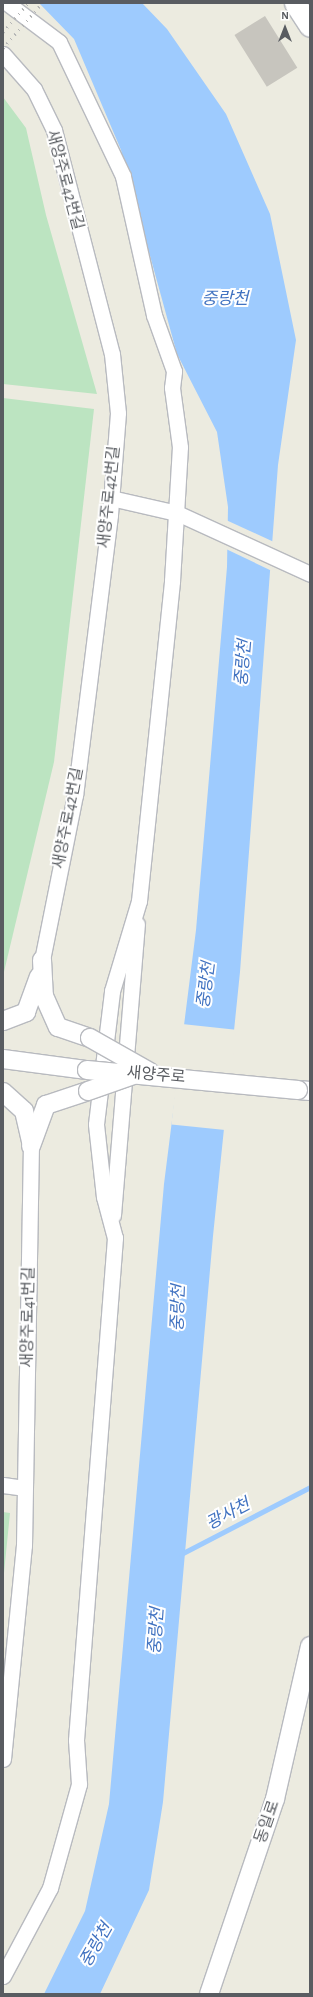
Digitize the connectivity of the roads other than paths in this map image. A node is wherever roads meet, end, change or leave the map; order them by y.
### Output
1 (7, 3) edge
2 (295, 3) edge
3 (310, 26) edge
4 (3, 54) edge
5 (111, 498) junction
6 (177, 512) junction
7 (310, 574) edge
8 (139, 902) junction
9 (42, 960) junction
10 (3, 1021) edge
11 (3, 1059) edge
12 (147, 1074) junction
13 (308, 1091) edge
14 (3, 1092) edge
15 (32, 1146) junction
16 (112, 1228) junction
17 (3, 1485) edge
18 (24, 1488) junction
19 (310, 1646) edge
20 (3, 1759) edge
21 (3, 1976) edge
22 (210, 1994) edge

1 - 6 street
2 - 3 main road
4 - 5 street, 새양주로42번길
5 - 6 street
5 - 9 street, 새양주로42번길
6 - 7 street
6 - 8 street
8 - 16 street
8 - 16 street
9 - 10 street
9 - 12 street, bridge
11 - 12 street, 새양주로, bridge
12 - 13 street, 새양주로, bridge
12 - 15 street, bridge
14 - 15 street
15 - 18 street, 새양주로41번길
16 - 21 street
17 - 18 street
18 - 20 street, 새양주로41번길
19 - 22 street, 동일로

